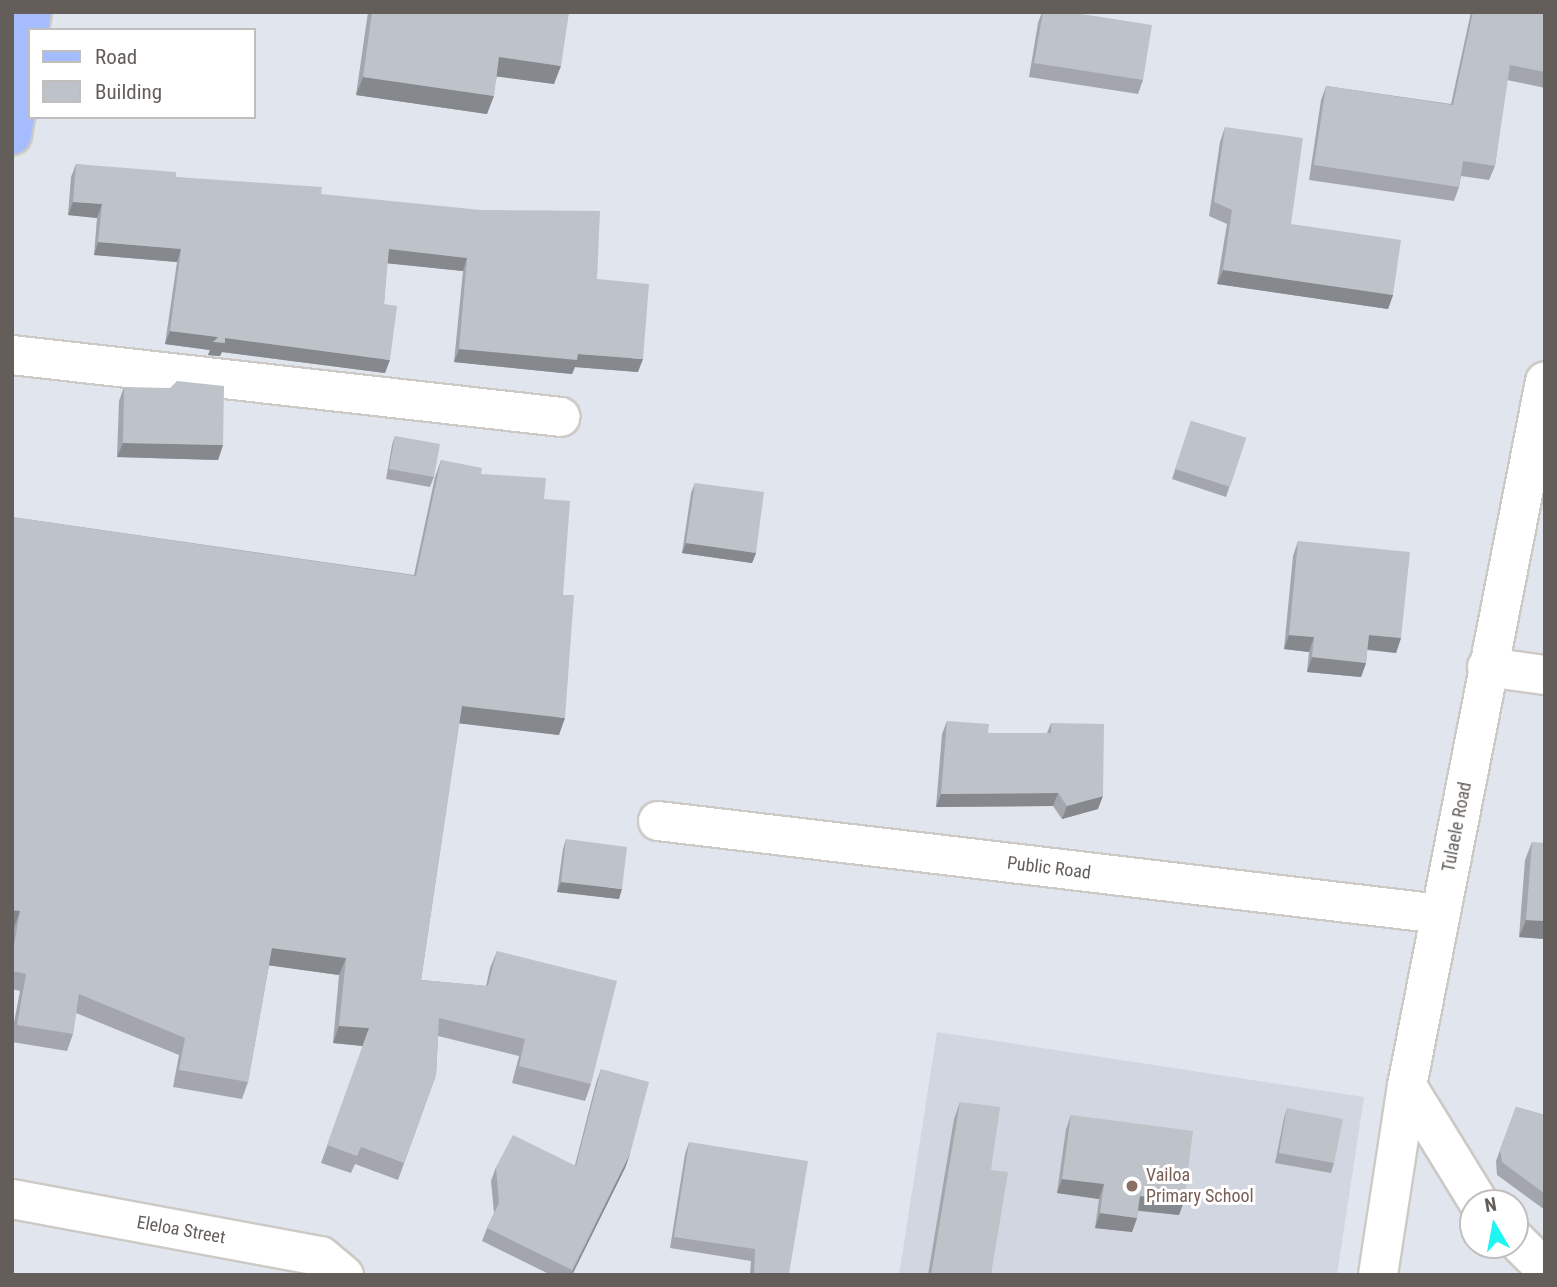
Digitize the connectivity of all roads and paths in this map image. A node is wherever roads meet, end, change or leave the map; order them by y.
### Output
1 (32, 12) edge
2 (19, 58) edge
3 (12, 135) edge
4 (12, 355) edge
5 (1545, 381) edge
6 (561, 417) dead end
7 (1487, 667) junction
8 (1545, 675) edge
9 (658, 821) dead end
10 (1440, 914) junction
11 (1407, 1086) junction
12 (1470, 1189) edge
13 (12, 1199) edge
14 (1529, 1254) edge
15 (1545, 1269) edge
16 (344, 1275) edge
17 (1378, 1275) edge

1 - 2 main road
2 - 3 main road
4 - 6 street
5 - 7 street, Tulaele Road
7 - 8 street
7 - 10 street, Tulaele Road
9 - 10 street, Public Road
10 - 11 street, Tulaele Road
11 - 12 street
11 - 17 street, Tulaele Road
13 - 16 street, Eleloa Street
14 - 15 street

